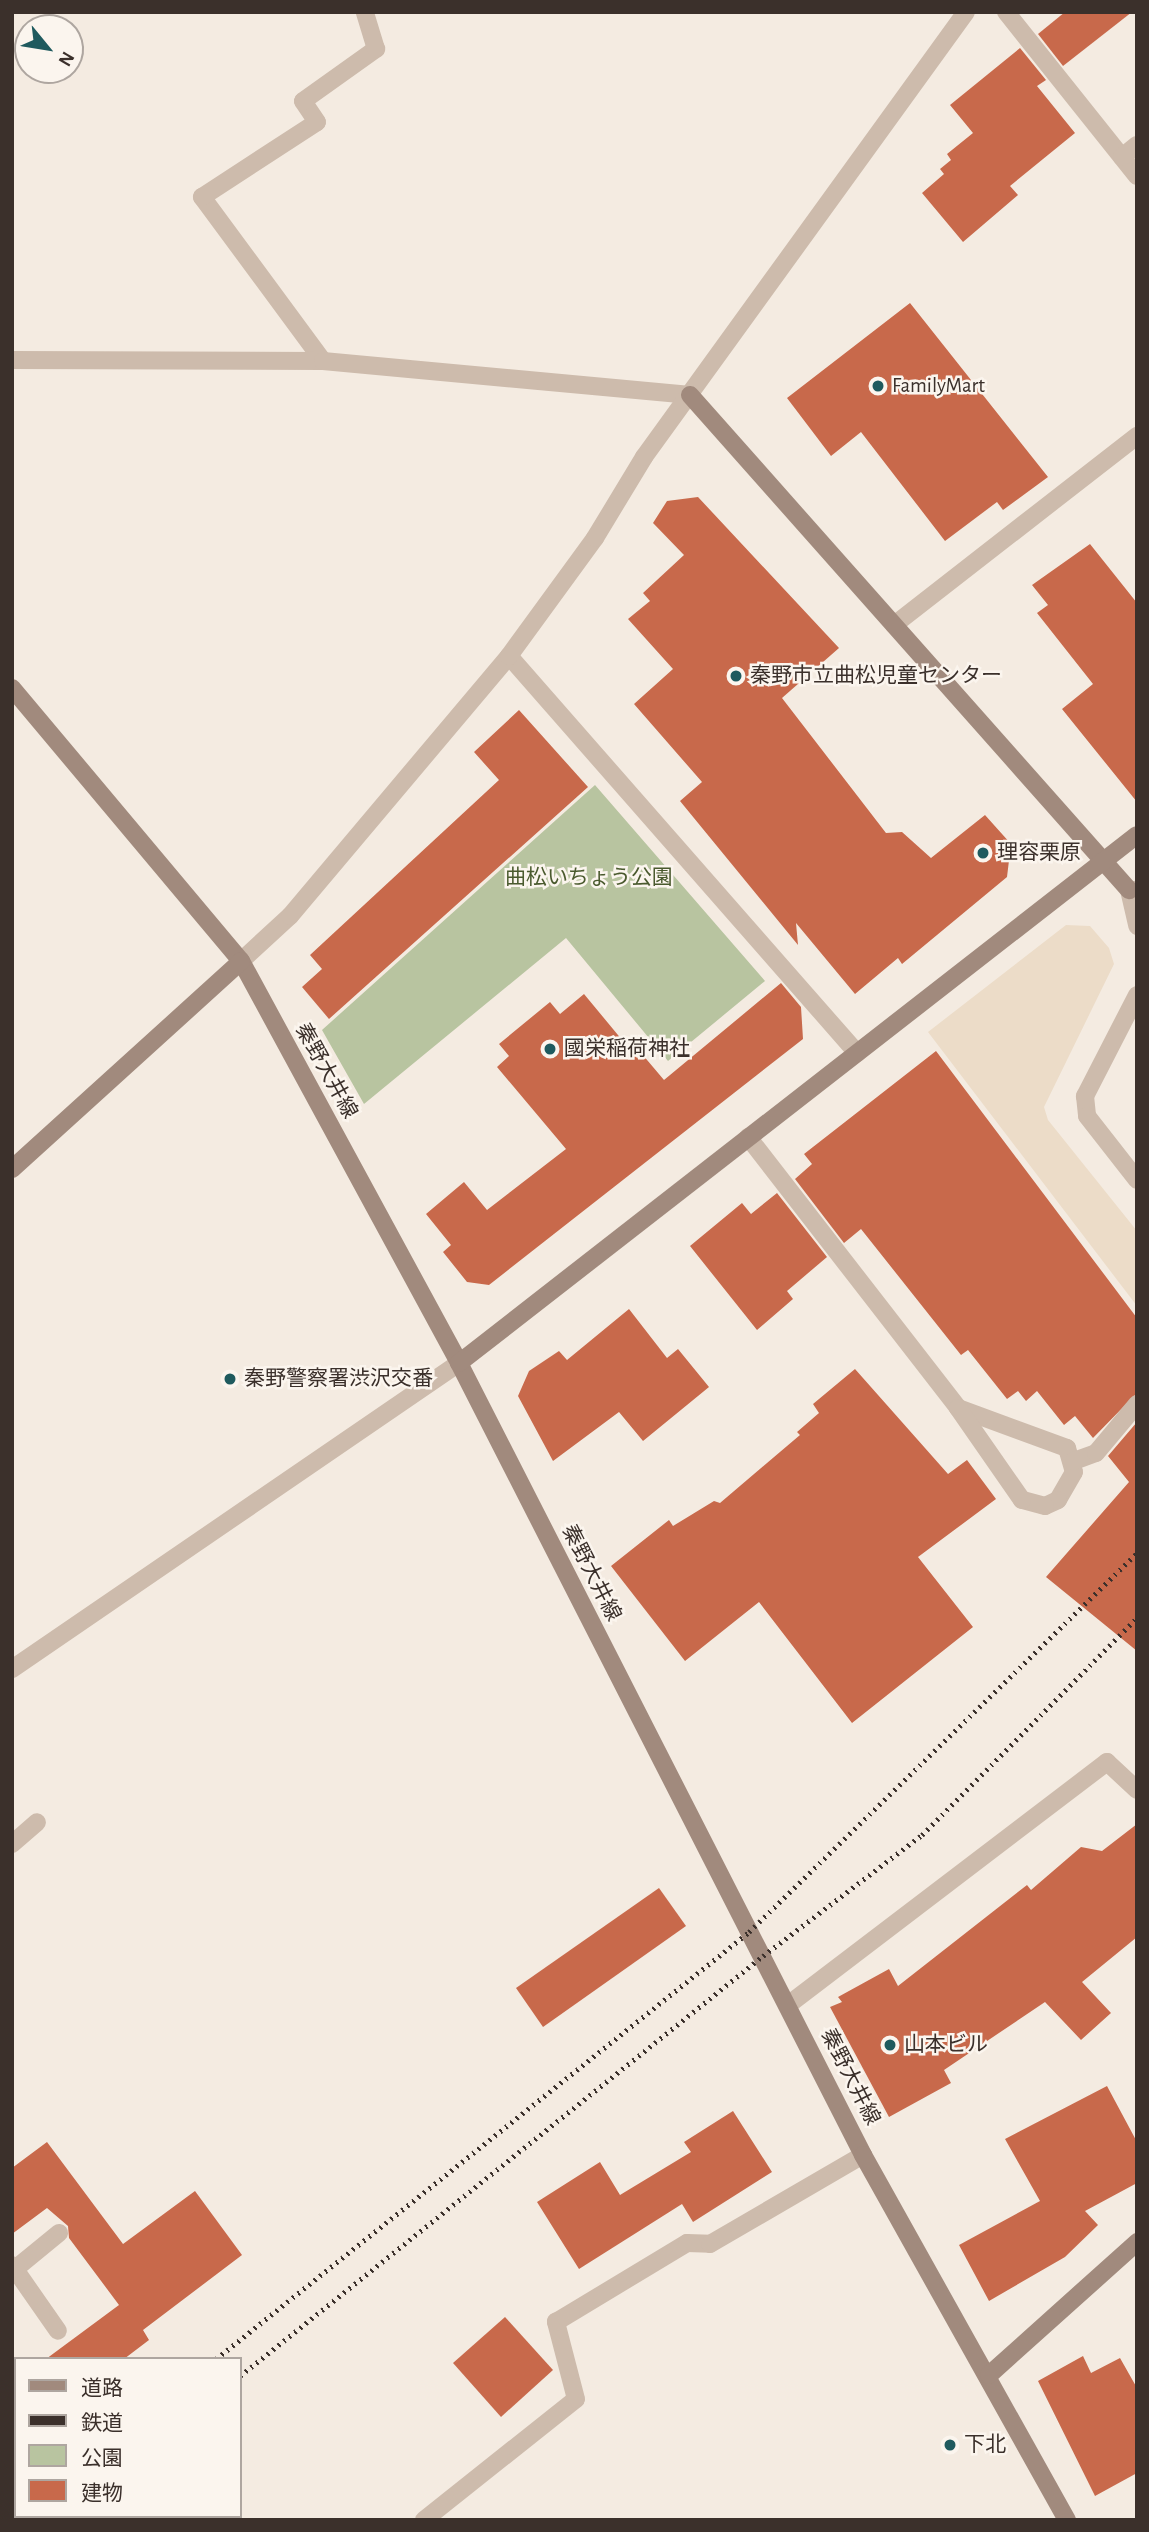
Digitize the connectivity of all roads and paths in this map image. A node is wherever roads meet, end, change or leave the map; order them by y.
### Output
1 (365, 12) edge
2 (966, 12) edge
3 (1006, 12) edge
4 (1137, 145) edge
5 (1122, 157) junction
6 (1137, 176) edge
7 (12, 360) edge
8 (323, 361) junction
9 (690, 395) junction
10 (1137, 436) edge
11 (894, 625) junction
12 (509, 656) junction
13 (12, 688) edge
14 (1137, 835) edge
15 (1103, 861) junction
16 (1133, 890) edge
17 (1137, 926) edge
18 (241, 961) junction
19 (1137, 995) edge
20 (857, 1053) junction
21 (748, 1137) junction
22 (1104, 1141) junction
23 (1137, 1156) edge
24 (12, 1169) edge
25 (1137, 1180) edge
26 (459, 1363) junction
27 (1137, 1404) edge
28 (958, 1408) junction
29 (1074, 1461) junction
30 (12, 1669) edge
31 (1137, 1790) edge
32 (37, 1822) dead end
33 (12, 1844) edge
34 (788, 2005) junction
35 (863, 2155) junction
36 (59, 2233) dead end
37 (1137, 2242) edge
38 (14, 2267) edge
39 (58, 2331) dead end
40 (989, 2375) junction
41 (424, 2520) edge
42 (1067, 2520) edge

1 - 8 street
2 - 9 street
3 - 5 street
4 - 5 street
5 - 6 street
7 - 8 street
8 - 9 street
9 - 11 main road
9 - 12 street
10 - 11 street
11 - 15 main road
12 - 18 street
12 - 20 street
13 - 18 main road, 秦野大井線
14 - 15 main road
15 - 16 main road
15 - 20 main road
16 - 17 street
18 - 24 main road
18 - 26 main road, 秦野大井線
19 - 22 street
20 - 21 main road
21 - 26 main road
21 - 28 street
22 - 23 street
22 - 25 street
26 - 30 street
26 - 34 main road, 秦野大井線
27 - 29 street
28 - 29 street
28 - 29 street
31 - 34 street
32 - 33 street
34 - 35 main road, 秦野大井線
35 - 40 main road, 秦野大井線
35 - 41 street
36 - 38 street
37 - 40 main road
38 - 39 street
40 - 42 main road, 秦野大井線

